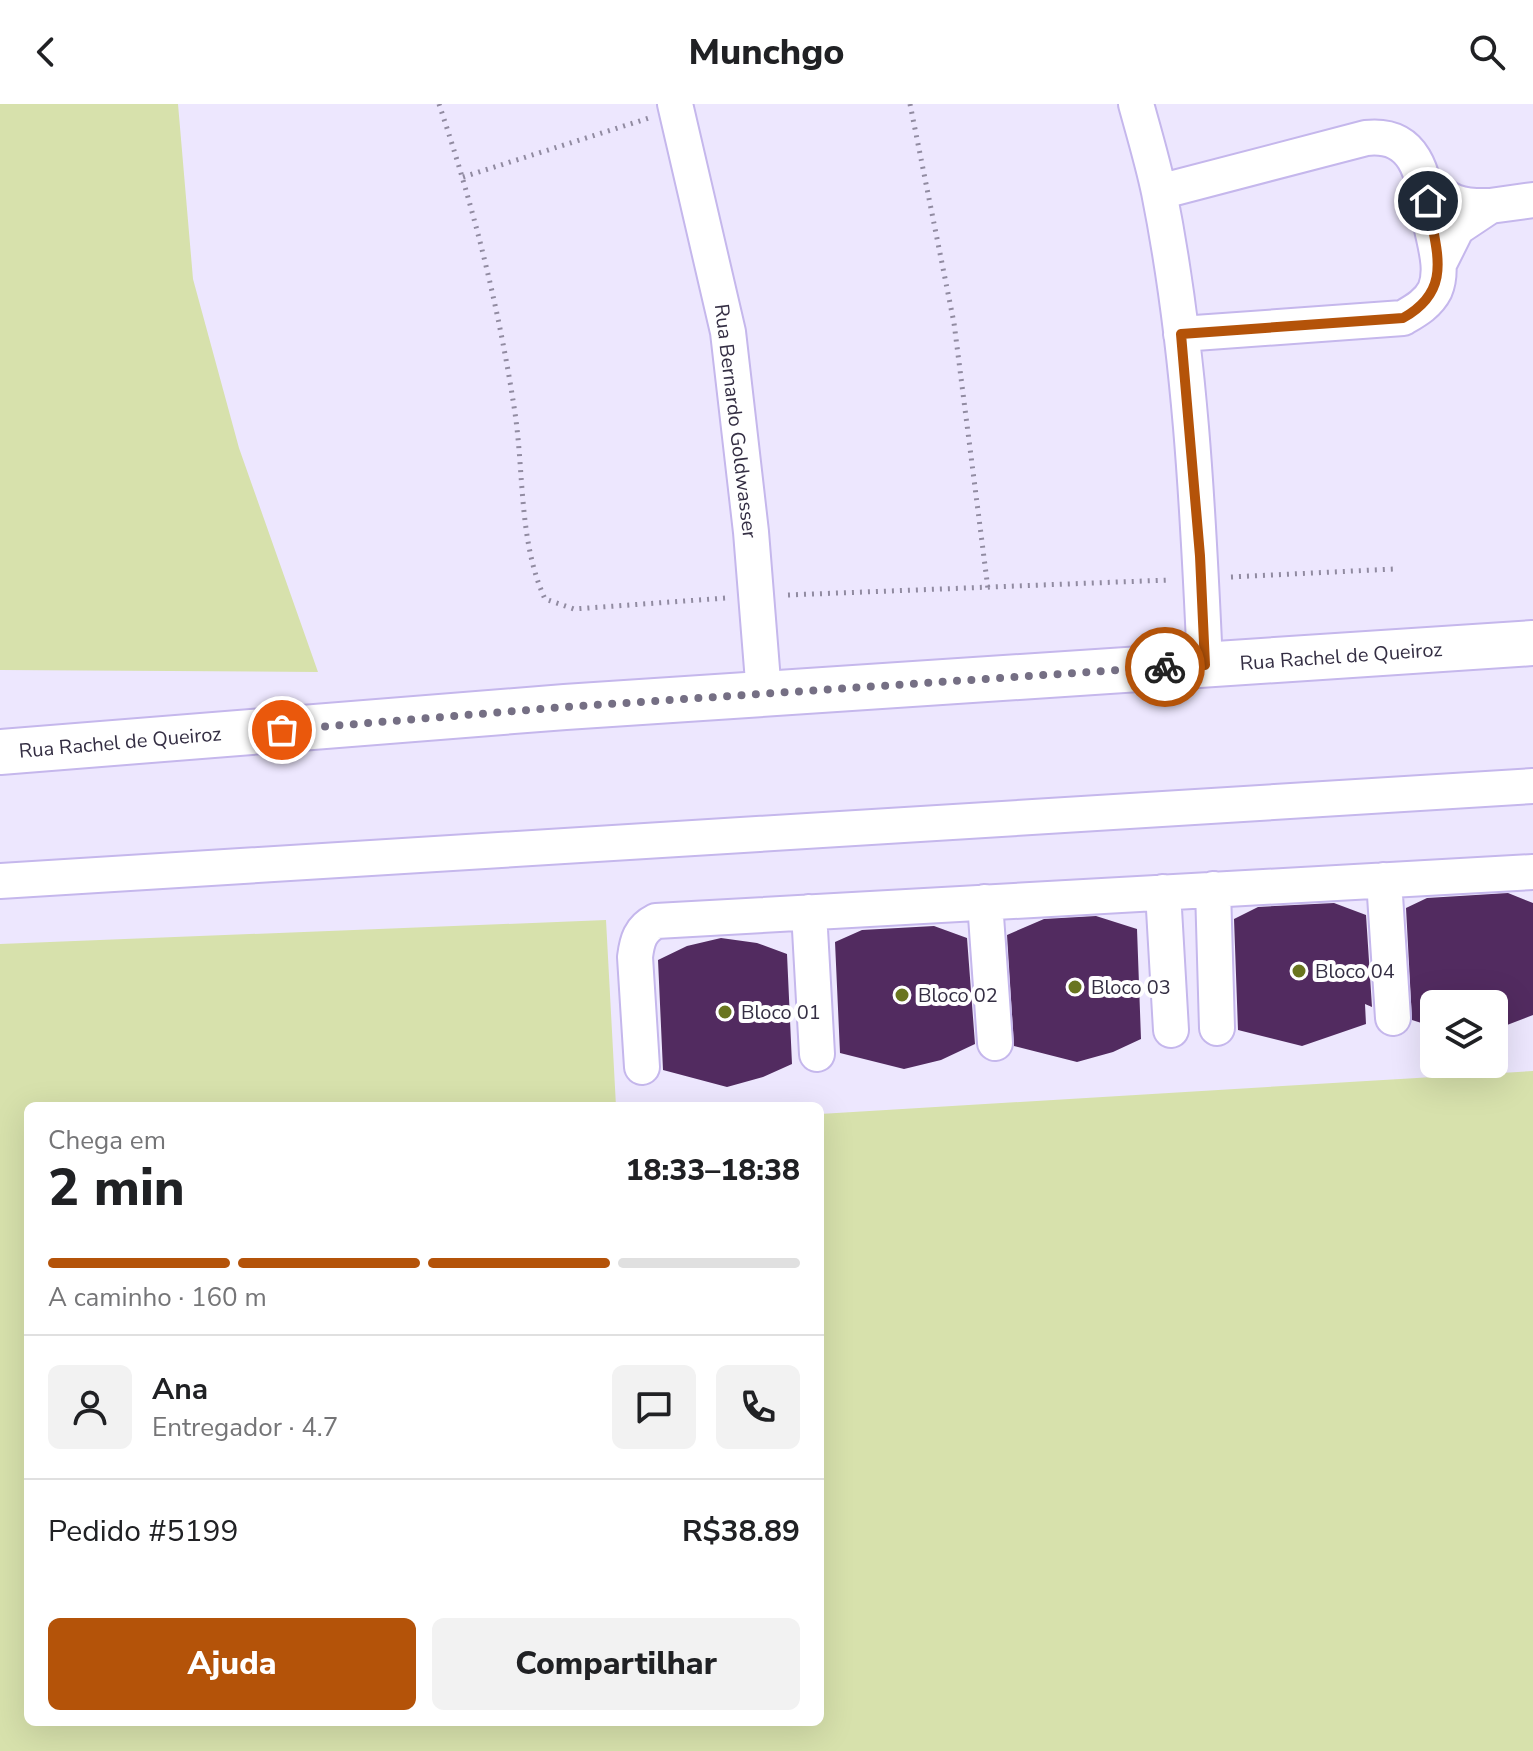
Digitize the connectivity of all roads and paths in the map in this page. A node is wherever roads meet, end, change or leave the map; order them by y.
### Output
1 (439, 104) edge
2 (910, 104) edge
3 (1136, 104) edge
4 (676, 106) edge
5 (463, 177) junction
6 (1425, 183) junction
7 (1159, 192) junction
8 (1533, 200) edge
9 (1490, 206) junction
10 (1439, 264) junction
11 (1181, 334) junction
12 (1394, 569) dead end
13 (1201, 578) junction
14 (988, 589) junction
15 (755, 596) junction
16 (1533, 643) edge
17 (1205, 665) junction
18 (764, 694) junction
19 (0, 752) edge
20 (1533, 786) edge
21 (1533, 872) edge
22 (1384, 880) junction
23 (0, 881) edge
24 (1213, 889) junction
25 (1163, 892) junction
26 (985, 902) junction
27 (809, 912) junction
28 (1393, 1018) dead end
29 (1217, 1028) dead end
30 (1171, 1030) dead end
31 (995, 1043) dead end
32 (817, 1054) dead end
33 (642, 1067) dead end

1 - 5 path
2 - 14 path
3 - 7 street
4 - 5 path
4 - 15 street, Rua Bernardo Goldwasser
5 - 15 path
6 - 7 street
6 - 9 street
6 - 10 street
7 - 11 street
8 - 9 street
9 - 10 street
10 - 11 street
11 - 13 street
12 - 13 path
13 - 14 path
13 - 17 street
14 - 15 path
15 - 18 street, Rua Bernardo Goldwasser
16 - 17 street, Rua Rachel de Queiroz
17 - 18 street, Rua Rachel de Queiroz
18 - 19 street, Rua Rachel de Queiroz
20 - 23 street
21 - 22 street
22 - 24 street
22 - 28 street
24 - 25 street
24 - 29 street
25 - 26 street
25 - 30 street
26 - 27 street
26 - 31 street
27 - 32 street
27 - 33 street

